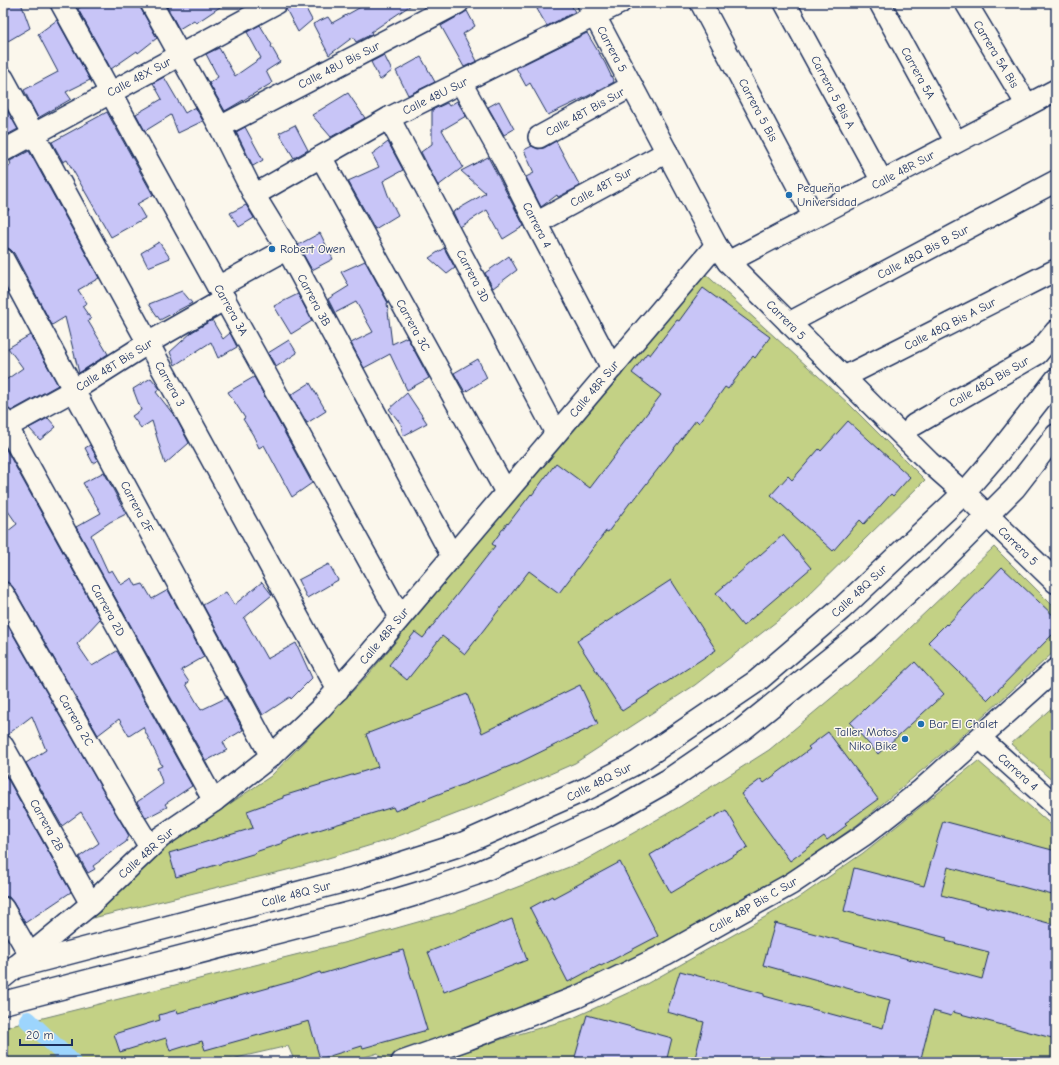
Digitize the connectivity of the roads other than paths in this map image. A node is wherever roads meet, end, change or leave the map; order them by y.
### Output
1 (61, 3) edge
2 (151, 3) edge
3 (276, 3) edge
4 (458, 3) edge
5 (620, 3) edge
6 (702, 3) edge
7 (785, 3) edge
8 (880, 3) edge
9 (966, 3) edge
10 (591, 9) edge
11 (180, 55) junction
12 (3, 78) edge
13 (461, 83) junction
14 (632, 86) junction
15 (1056, 90) edge
16 (111, 93) junction
17 (1027, 105) junction
18 (389, 118) junction
19 (220, 127) junction
20 (34, 134) junction
21 (539, 137) dead end
22 (956, 142) junction
23 (3, 151) edge
24 (667, 152) junction
25 (321, 157) junction
26 (882, 181) junction
27 (1056, 181) edge
28 (254, 195) junction
29 (814, 217) junction
30 (536, 223) junction
31 (716, 244) junction
32 (287, 249) junction
33 (3, 259) edge
34 (728, 262) junction
35 (1056, 270) edge
36 (222, 293) junction
37 (789, 323) junction
38 (1056, 330) edge
39 (148, 343) junction
40 (612, 368) junction
41 (844, 377) junction
42 (1056, 379) edge
43 (74, 390) junction
44 (4, 425) edge
45 (914, 425) dead end
46 (556, 433) junction
47 (1055, 440) edge
48 (506, 492) junction
49 (964, 494) junction
50 (987, 516) junction
51 (452, 556) junction
52 (1056, 582) edge
53 (3, 593) edge
54 (400, 617) junction
55 (1056, 669) edge
56 (338, 690) junction
57 (980, 738) junction
58 (3, 746) edge
59 (271, 756) junction
60 (214, 801) junction
61 (1056, 806) edge
62 (150, 847) junction
63 (91, 904) junction
64 (3, 908) edge
65 (16, 966) edge
66 (3, 1003) edge
67 (402, 1062) edge

1 - 16 street, Carrera 3A
2 - 11 street, Carrera 3B
3 - 11 street, Calle 48X Sur
4 - 19 street, Calle 48U Bis Sur
5 - 10 street, Calle 48U Sur
6 - 29 street, Carrera 5 Bis
7 - 26 street, Carrera 5 Bis A
8 - 22 street, Carrera 5A
9 - 17 street, Carrera 5A Bis
10 - 13 street, Calle 48U Sur
10 - 14 street, Carrera 5
11 - 16 street, Calle 48X Sur
11 - 19 street, Carrera 3B
12 - 20 street, Carrera 3
13 - 18 street, Calle 48U Sur
13 - 30 street, Carrera 4
14 - 21 street, Calle 48T Bis Sur
14 - 24 street, Carrera 5
15 - 17 street, Calle 48R Sur
16 - 20 street, Calle 48X Sur
16 - 36 street, Carrera 3A
17 - 22 street, Calle 48R Sur
18 - 25 street, Calle 48U Sur
18 - 46 street, Carrera 3D
19 - 28 street, Carrera 3B
20 - 23 street, Calle 48X Sur
20 - 39 street, Carrera 3
22 - 26 street, Calle 48R Sur
24 - 30 street, Calle 48T Sur
24 - 31 street, Carrera 5
25 - 28 street, Calle 48U Sur
25 - 48 street, Carrera 3C
26 - 29 street, Calle 48R Sur
27 - 37 street, Calle 48Q Bis B Sur
28 - 32 street, Carrera 3B
29 - 34 street, Calle 48R Sur
30 - 40 street, Carrera 4
31 - 34 street, Carrera 5
31 - 40 street, Calle 48R Sur
32 - 36 street, Calle 48T Bis Sur
32 - 51 street, Carrera 3B
33 - 43 street, Carrera 2F
34 - 37 street, Carrera 5
35 - 41 street, Calle 48Q Bis A Sur
36 - 39 street, Calle 48T Bis Sur
36 - 54 street, Carrera 3A
37 - 41 street, Carrera 5
38 - 45 street, Calle 48Q Bis Sur
39 - 43 street, Calle 48T Bis Sur
39 - 56 street, Carrera 3
40 - 46 street, Calle 48R Sur
41 - 49 street, Carrera 5
42 - 49 street, Calle 48Q Sur
43 - 44 street, Calle 48T Bis Sur
43 - 59 street, Carrera 2F
44 - 60 street, Carrera 2D
46 - 48 street, Calle 48R Sur
47 - 50 street
48 - 51 street, Calle 48R Sur
49 - 50 main road, Carrera 5
49 - 65 main road, Calle 48Q Sur
50 - 52 main road, Carrera 5
50 - 66 main road
51 - 54 street, Calle 48R Sur
53 - 62 street, Carrera 2C
54 - 56 street, Calle 48R Sur
55 - 57 street, Calle 48P Bis C Sur
56 - 59 street, Calle 48R Sur
57 - 61 street, Carrera 4
57 - 67 street, Calle 48P Bis C Sur
58 - 63 street, Carrera 2B
59 - 60 street, Calle 48R Sur
60 - 62 street, Calle 48R Sur
62 - 63 street, Calle 48R Sur
63 - 65 street, Calle 48R Sur
64 - 65 street

